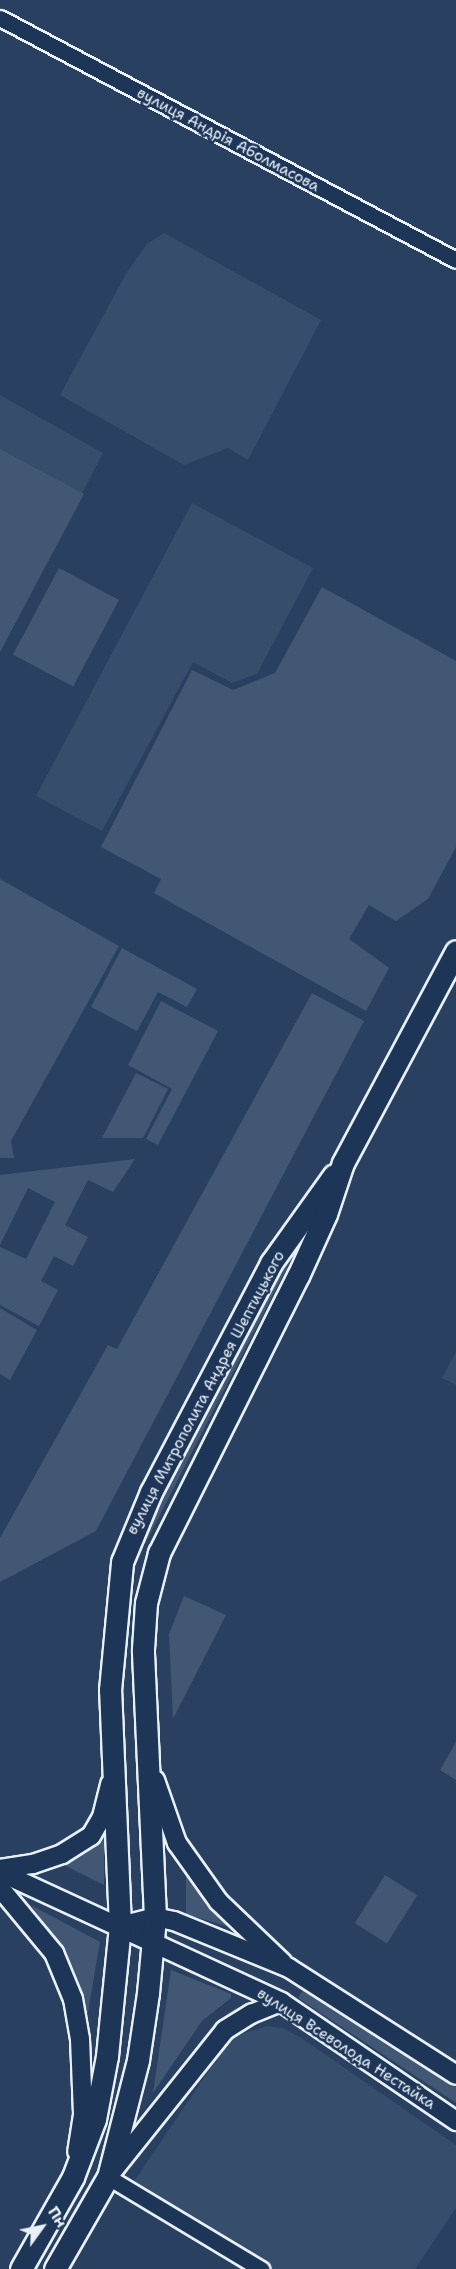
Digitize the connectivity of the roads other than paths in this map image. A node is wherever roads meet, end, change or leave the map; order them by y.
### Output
1 (0, 18) edge
2 (456, 261) edge
3 (456, 951) edge
4 (343, 1163) junction
5 (148, 1751) junction
6 (112, 1774) junction
7 (0, 1870) edge
8 (0, 1888) edge
9 (156, 1917) junction
10 (120, 1926) junction
11 (153, 1942) junction
12 (289, 1968) junction
13 (281, 2002) junction
14 (456, 2075) edge
15 (456, 2121) edge
16 (73, 2177) junction
17 (108, 2177) junction
18 (21, 2269) edge
19 (55, 2269) edge
20 (261, 2269) edge

1 - 2 street, вулиця Андрія Аболмасова
3 - 4 main road, вулиця Митрополита Андрея Шептицького
4 - 5 main road, вулиця Митрополита Андрея Шептицького
4 - 6 main road, вулиця Митрополита Андрея Шептицького
5 - 9 main road, вулиця Митрополита Андрея Шептицького
5 - 12 street
6 - 7 street
6 - 10 main road, вулиця Митрополита Андрея Шептицького
7 - 10 street, вулиця Всеволода Нестайка
8 - 16 street
9 - 10 street
9 - 11 main road, вулиця Митрополита Андрея Шептицького
9 - 12 street
10 - 11 street, вулиця Всеволода Нестайка
10 - 16 main road, вулиця Митрополита Андрея Шептицького
11 - 13 street, вулиця Всеволода Нестайка
11 - 17 main road, вулиця Митрополита Андрея Шептицького
12 - 14 street
13 - 15 street, вулиця Всеволода Нестайка
13 - 17 street
16 - 18 main road, вулиця Митрополита Андрея Шептицького
17 - 19 main road, вулиця Митрополита Андрея Шептицького
17 - 20 street

